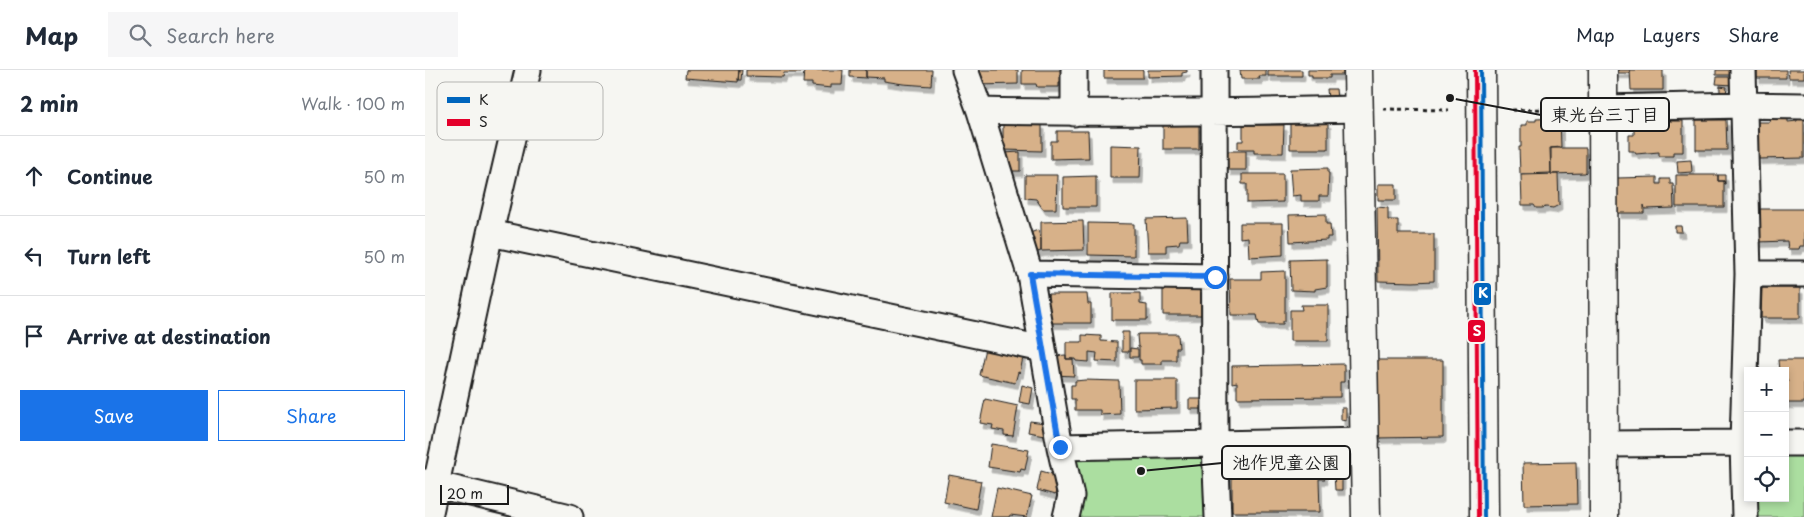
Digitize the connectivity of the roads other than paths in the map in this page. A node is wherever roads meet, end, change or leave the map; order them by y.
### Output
1 (965, 70) edge
2 (1074, 70) edge
3 (1214, 70) edge
4 (1358, 70) edge
5 (1481, 70) edge
6 (1603, 70) edge
7 (1743, 70) edge
8 (1743, 105) junction
9 (1804, 106) edge
10 (1603, 108) junction
11 (1358, 109) junction
12 (980, 111) junction
13 (1214, 113) junction
14 (1074, 114) junction
15 (512, 140) edge
16 (490, 233) junction
17 (1030, 274) junction
18 (1748, 274) junction
19 (1804, 274) edge
20 (1215, 277) junction
21 (1043, 350) junction
22 (1746, 412) edge
23 (1366, 441) junction
24 (1744, 443) edge
25 (1789, 443) edge
26 (1804, 443) edge
27 (1215, 444) junction
28 (1604, 444) junction
29 (1060, 447) junction
30 (1745, 457) edge
31 (430, 483) edge
32 (429, 517) edge
33 (571, 517) edge
34 (1066, 517) edge
35 (1218, 517) edge
36 (1366, 517) edge
37 (1484, 517) edge
38 (1604, 517) edge
39 (1745, 517) edge

1 - 12 street
2 - 14 street
3 - 13 street
4 - 11 street
5 - 37 street
6 - 10 street
7 - 8 street
8 - 9 street
8 - 10 street
8 - 18 street
10 - 28 street
11 - 13 street
11 - 23 street
12 - 14 street
12 - 17 street
13 - 14 street
13 - 20 street
15 - 16 street
16 - 21 street
16 - 31 street
17 - 20 street
17 - 21 street
18 - 19 street
18 - 22 street
20 - 27 street
21 - 29 street
23 - 27 street
23 - 36 street
24 - 28 street
25 - 26 street
27 - 29 street
27 - 35 street
28 - 38 street
29 - 34 street
30 - 39 street
31 - 32 street
31 - 33 street

